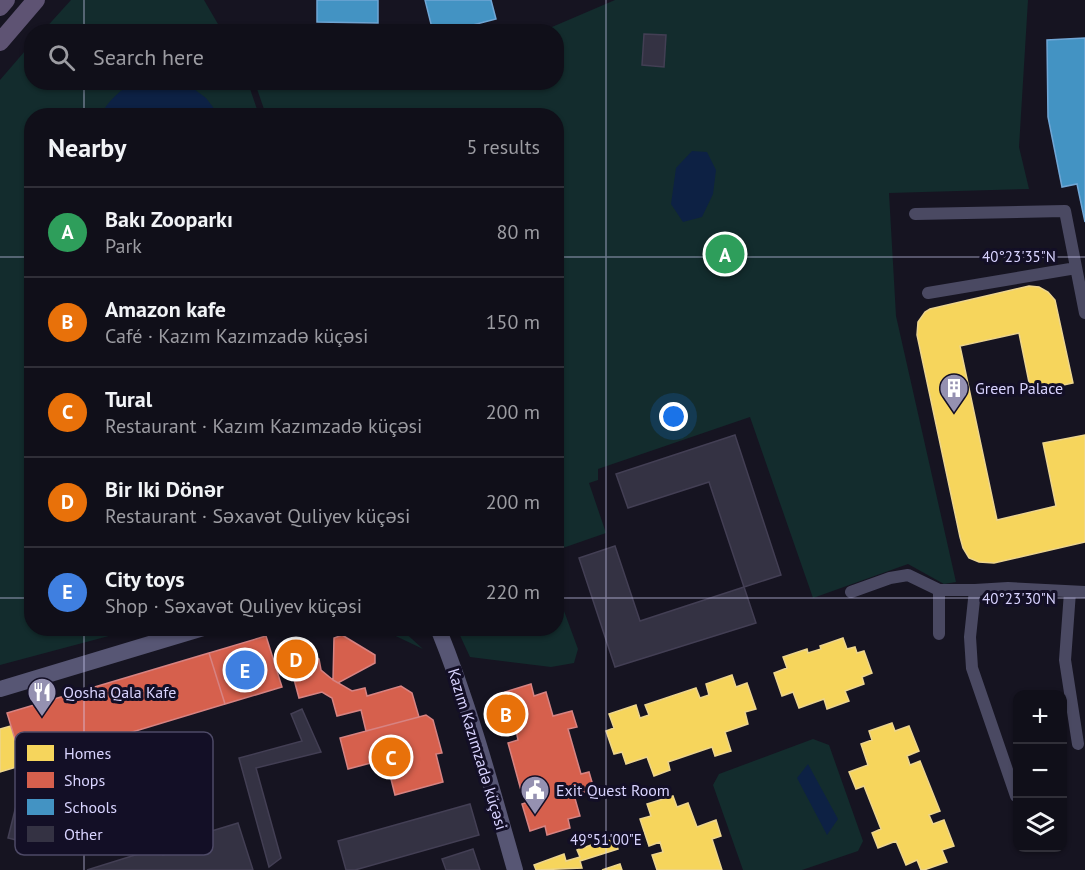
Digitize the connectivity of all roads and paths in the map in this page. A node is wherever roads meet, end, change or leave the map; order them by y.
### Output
1 (6, 0) edge
2 (36, 0) edge
3 (0, 7) edge
4 (0, 42) edge
5 (915, 214) dead end
6 (1076, 267) junction
7 (928, 293) dead end
8 (1085, 313) edge
9 (939, 590) junction
10 (975, 591) junction
11 (851, 592) dead end
12 (1070, 592) junction
13 (1085, 592) edge
14 (939, 634) dead end
15 (176, 636) edge
16 (441, 636) edge
17 (0, 689) edge
18 (1078, 744) dead end
19 (1013, 787) edge
20 (514, 870) edge

1 - 3 main road
2 - 4 main road
5 - 6 street
6 - 7 street
6 - 8 street
9 - 10 street
9 - 11 street
9 - 14 street
10 - 12 street
10 - 19 street
12 - 13 street
12 - 18 street
15 - 17 main road
16 - 20 main road, Kazım Kazımzadə küçəsi

